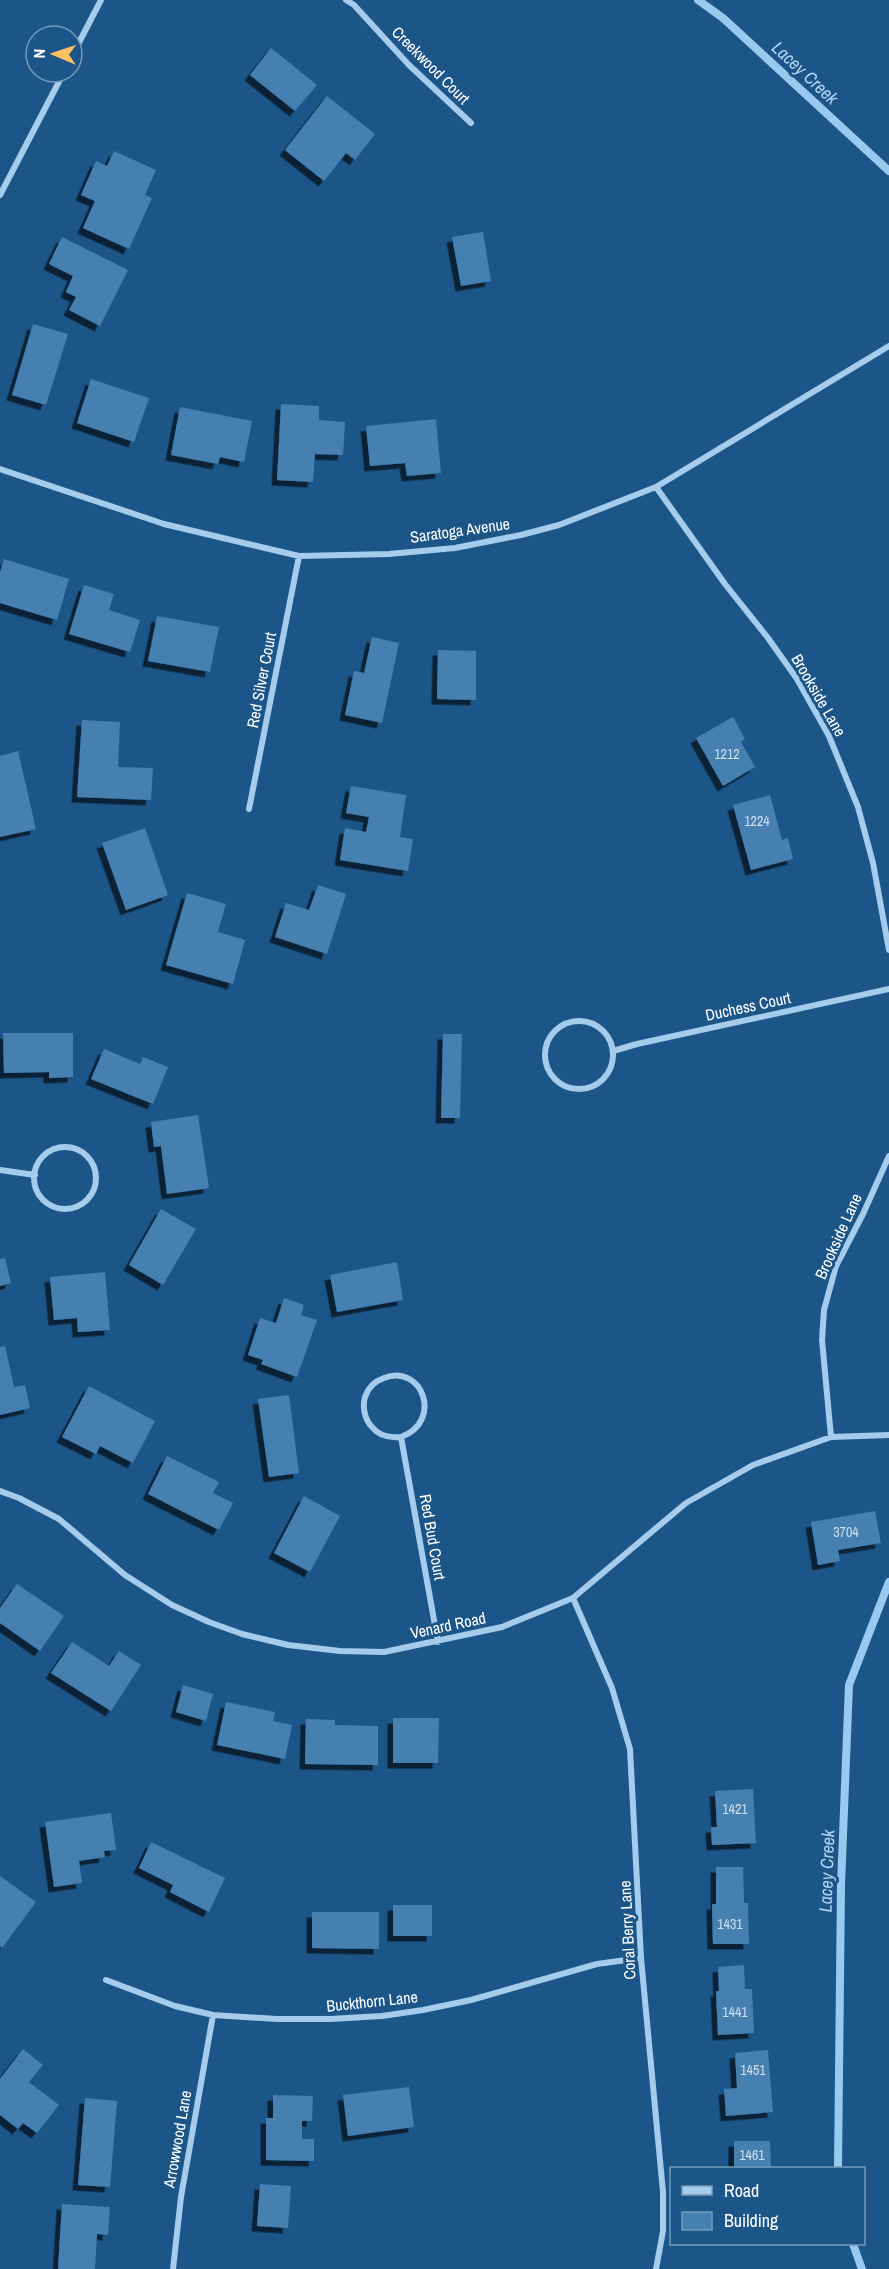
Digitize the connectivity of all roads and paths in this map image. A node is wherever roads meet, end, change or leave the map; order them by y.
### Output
1 (101, 0) edge
2 (346, 0) edge
3 (84, 33) edge
4 (58, 84) edge
5 (471, 123) dead end
6 (0, 195) edge
7 (889, 346) edge
8 (0, 469) edge
9 (656, 487) junction
10 (299, 556) junction
11 (249, 809) dead end
12 (889, 950) edge
13 (889, 989) edge
14 (613, 1051) junction
15 (889, 1156) edge
16 (0, 1170) edge
17 (35, 1174) junction
18 (889, 1435) edge
19 (401, 1437) junction
20 (831, 1437) junction
21 (0, 1491) edge
22 (573, 1598) junction
23 (438, 1642) junction
24 (641, 1958) junction
25 (106, 1980) dead end
26 (213, 2015) junction
27 (172, 2269) edge
28 (656, 2269) edge

1 - 3 street
2 - 5 street, Creekwood Court
4 - 6 street
7 - 9 street, Saratoga Avenue
8 - 10 street, Saratoga Avenue
9 - 10 street, Saratoga Avenue
9 - 12 street, Brookside Lane
10 - 11 street, Red Silver Court
13 - 14 street, Duchess Court
14 - 14 street
15 - 20 street, Brookside Lane
16 - 17 street
17 - 17 street
18 - 20 street, Venard Road
19 - 19 street
19 - 23 street, Red Bud Court
20 - 22 street, Venard Road
21 - 23 street, Venard Road
22 - 23 street, Venard Road
22 - 24 street, Coral Berry Lane
24 - 26 street, Buckthorn Lane
24 - 28 street, Coral Berry Lane
25 - 26 street, Buckthorn Lane
26 - 27 street, Arrowwood Lane

